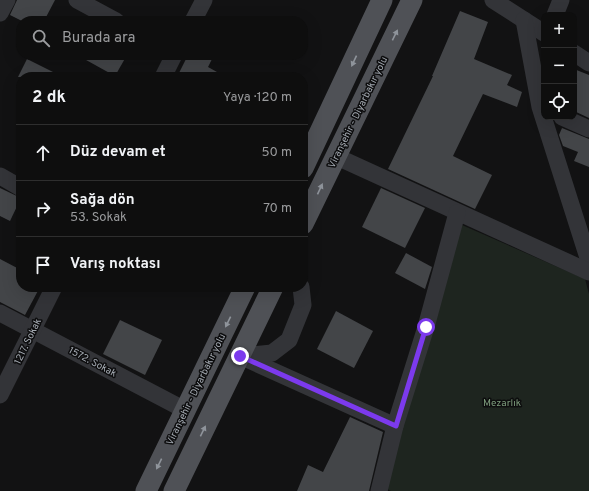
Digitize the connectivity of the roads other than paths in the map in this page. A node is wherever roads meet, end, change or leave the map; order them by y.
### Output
1 (7, 0) edge
2 (77, 0) edge
3 (204, 0) edge
4 (382, 0) edge
5 (412, 0) edge
6 (493, 0) edge
7 (561, 0) edge
8 (556, 12) edge
9 (0, 13) edge
10 (107, 16) edge
11 (196, 16) edge
12 (524, 20) junction
13 (541, 31) edge
14 (577, 55) edge
15 (171, 60) edge
16 (589, 63) edge
17 (165, 72) edge
18 (541, 103) edge
19 (546, 120) edge
20 (569, 120) edge
21 (589, 129) edge
22 (336, 156) junction
23 (308, 157) edge
24 (0, 176) edge
25 (16, 185) edge
26 (457, 213) junction
27 (308, 214) edge
28 (589, 261) edge
29 (589, 272) edge
30 (51, 292) edge
31 (243, 292) edge
32 (271, 292) edge
33 (302, 292) edge
34 (0, 313) edge
35 (32, 330) junction
36 (240, 356) junction
37 (0, 395) edge
38 (185, 410) junction
39 (396, 426) junction
40 (146, 491) edge
41 (174, 491) edge
42 (379, 491) edge

1 - 9 street
2 - 10 street
3 - 11 street
4 -> 23 main road
22 -> 5 main road, Viranşehir - Diyarbakır yolu
6 - 12 street
7 - 8 street
12 - 13 street
12 - 18 street
14 - 16 street
15 - 17 street
19 - 28 street
20 - 21 street
22 - 26 street
27 -> 22 main road, Viranşehir - Diyarbakır yolu
24 - 25 street
26 - 29 street
26 - 39 street
30 - 35 street, 1217. Sokak
31 -> 38 main road, Viranşehir - Diyarbakır yolu
32 - 36 main road
33 - 36 street
34 - 35 street, 1572. Sokak
35 - 37 street, 1217. Sokak
35 - 38 street, 1572. Sokak
36 - 39 street
41 -> 36 main road
38 -> 40 main road, Viranşehir - Diyarbakır yolu
39 - 42 street

